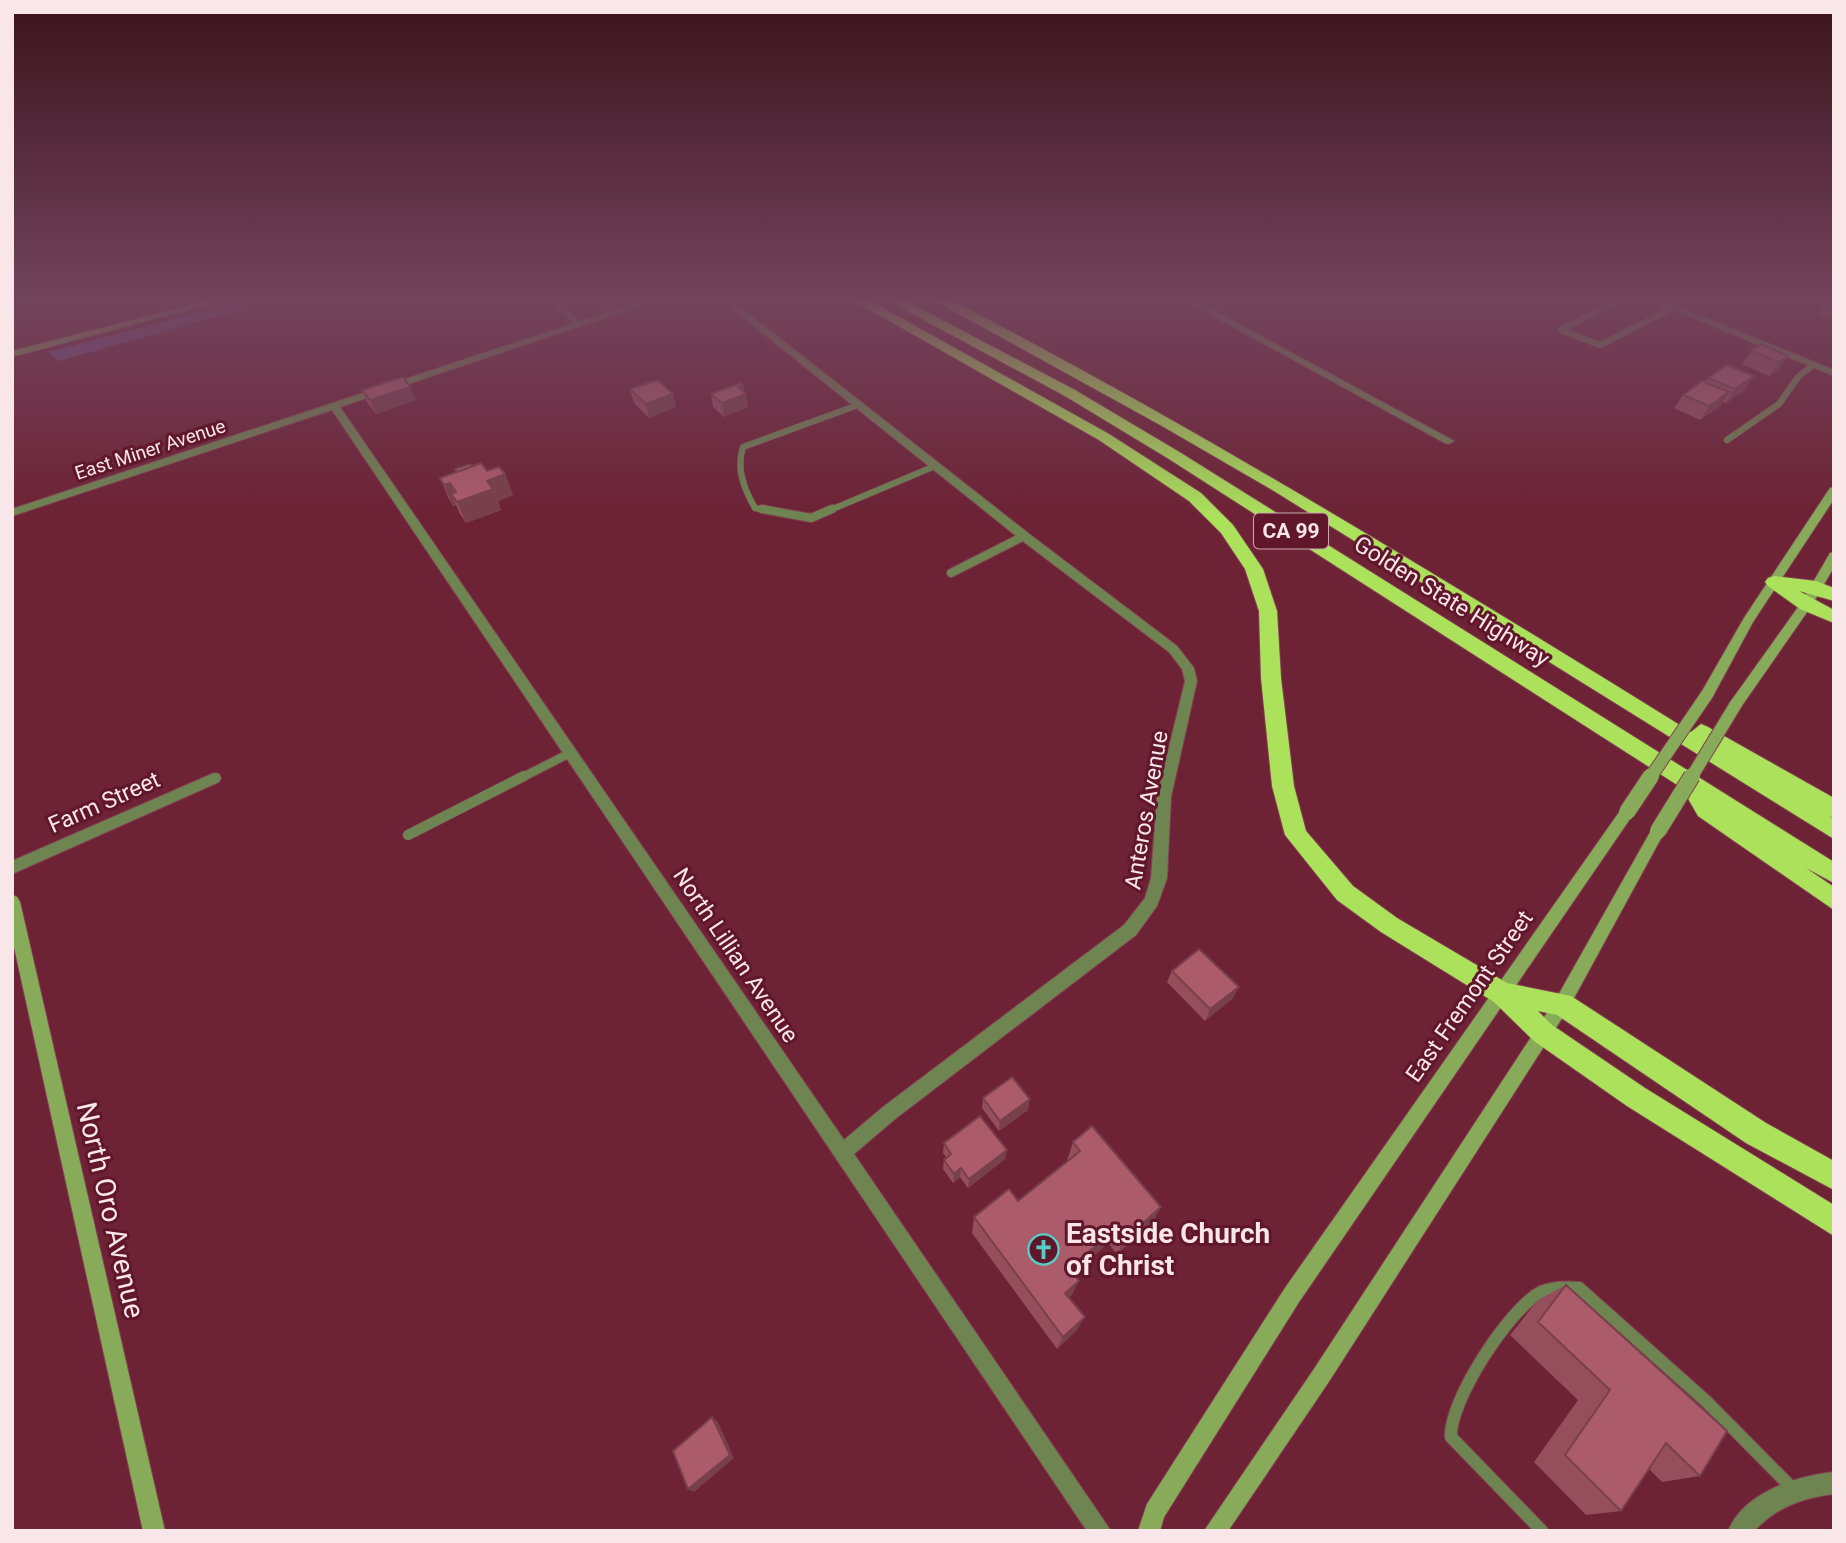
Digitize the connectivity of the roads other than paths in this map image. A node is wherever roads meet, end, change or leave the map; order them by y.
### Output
1 (439, 371) edge
2 (815, 371) edge
3 (986, 371) edge
4 (1028, 371) edge
5 (1076, 371) edge
6 (1319, 371) edge
7 (1805, 371) edge
8 (858, 405) junction
9 (334, 406) junction
10 (1727, 440) dead end
11 (1449, 441) dead end
12 (935, 466) junction
13 (1834, 490) edge
14 (12, 513) edge
15 (1024, 536) junction
16 (1834, 556) edge
17 (951, 573) dead end
18 (1774, 582) junction
19 (1816, 587) junction
20 (1834, 594) edge
21 (1806, 605) junction
22 (1834, 617) edge
23 (1583, 676) junction
24 (570, 753) junction
25 (214, 778) dead end
26 (1682, 778) junction
27 (1834, 809) edge
28 (1834, 830) edge
29 (408, 835) dead end
30 (12, 868) edge
31 (1834, 874) edge
32 (1834, 900) edge
33 (12, 902) edge
34 (1503, 994) junction
35 (1562, 1004) junction
36 (1543, 1033) junction
37 (842, 1153) junction
38 (1834, 1176) edge
39 (1834, 1222) edge
40 (1834, 1483) edge
41 (1794, 1490) junction
42 (154, 1531) edge
43 (1100, 1531) edge
44 (1149, 1531) edge
45 (1215, 1531) edge
46 (1542, 1531) edge
47 (1739, 1531) edge

1 - 9 street, East Miner Avenue
2 - 8 street, Anteros Avenue
3 - 34 highway
4 - 26 highway, Golden State Highway / CA 99
5 - 23 highway, Golden State Highway / CA 99
6 - 11 street
7 - 10 lane
8 - 12 street, Anteros Avenue
8 - 12 lane
9 - 14 street, East Miner Avenue
9 - 24 street, North Lillian Avenue
12 - 15 street, Anteros Avenue
13 - 18 main road, East Fremont Street
15 - 17 lane
15 - 37 street, Anteros Avenue
16 - 19 main road
18 - 19 highway
18 - 21 highway
18 - 34 main road, East Fremont Street, bridge
19 - 20 highway
19 - 21 main road
21 - 22 highway
21 - 35 main road, bridge
23 - 27 highway
23 - 28 highway, Golden State Highway / CA 99
24 - 29 lane
24 - 37 street, North Lillian Avenue
25 - 30 street, Farm Street
26 - 31 highway, Golden State Highway / CA 99
26 - 32 highway
33 - 42 main road, North Oro Avenue
34 - 35 highway
34 - 36 highway
34 - 44 main road, East Fremont Street
35 - 36 main road
35 - 38 highway
36 - 39 highway
36 - 45 main road
37 - 43 street, North Lillian Avenue
40 - 41 street
41 - 46 lane
41 - 47 street

